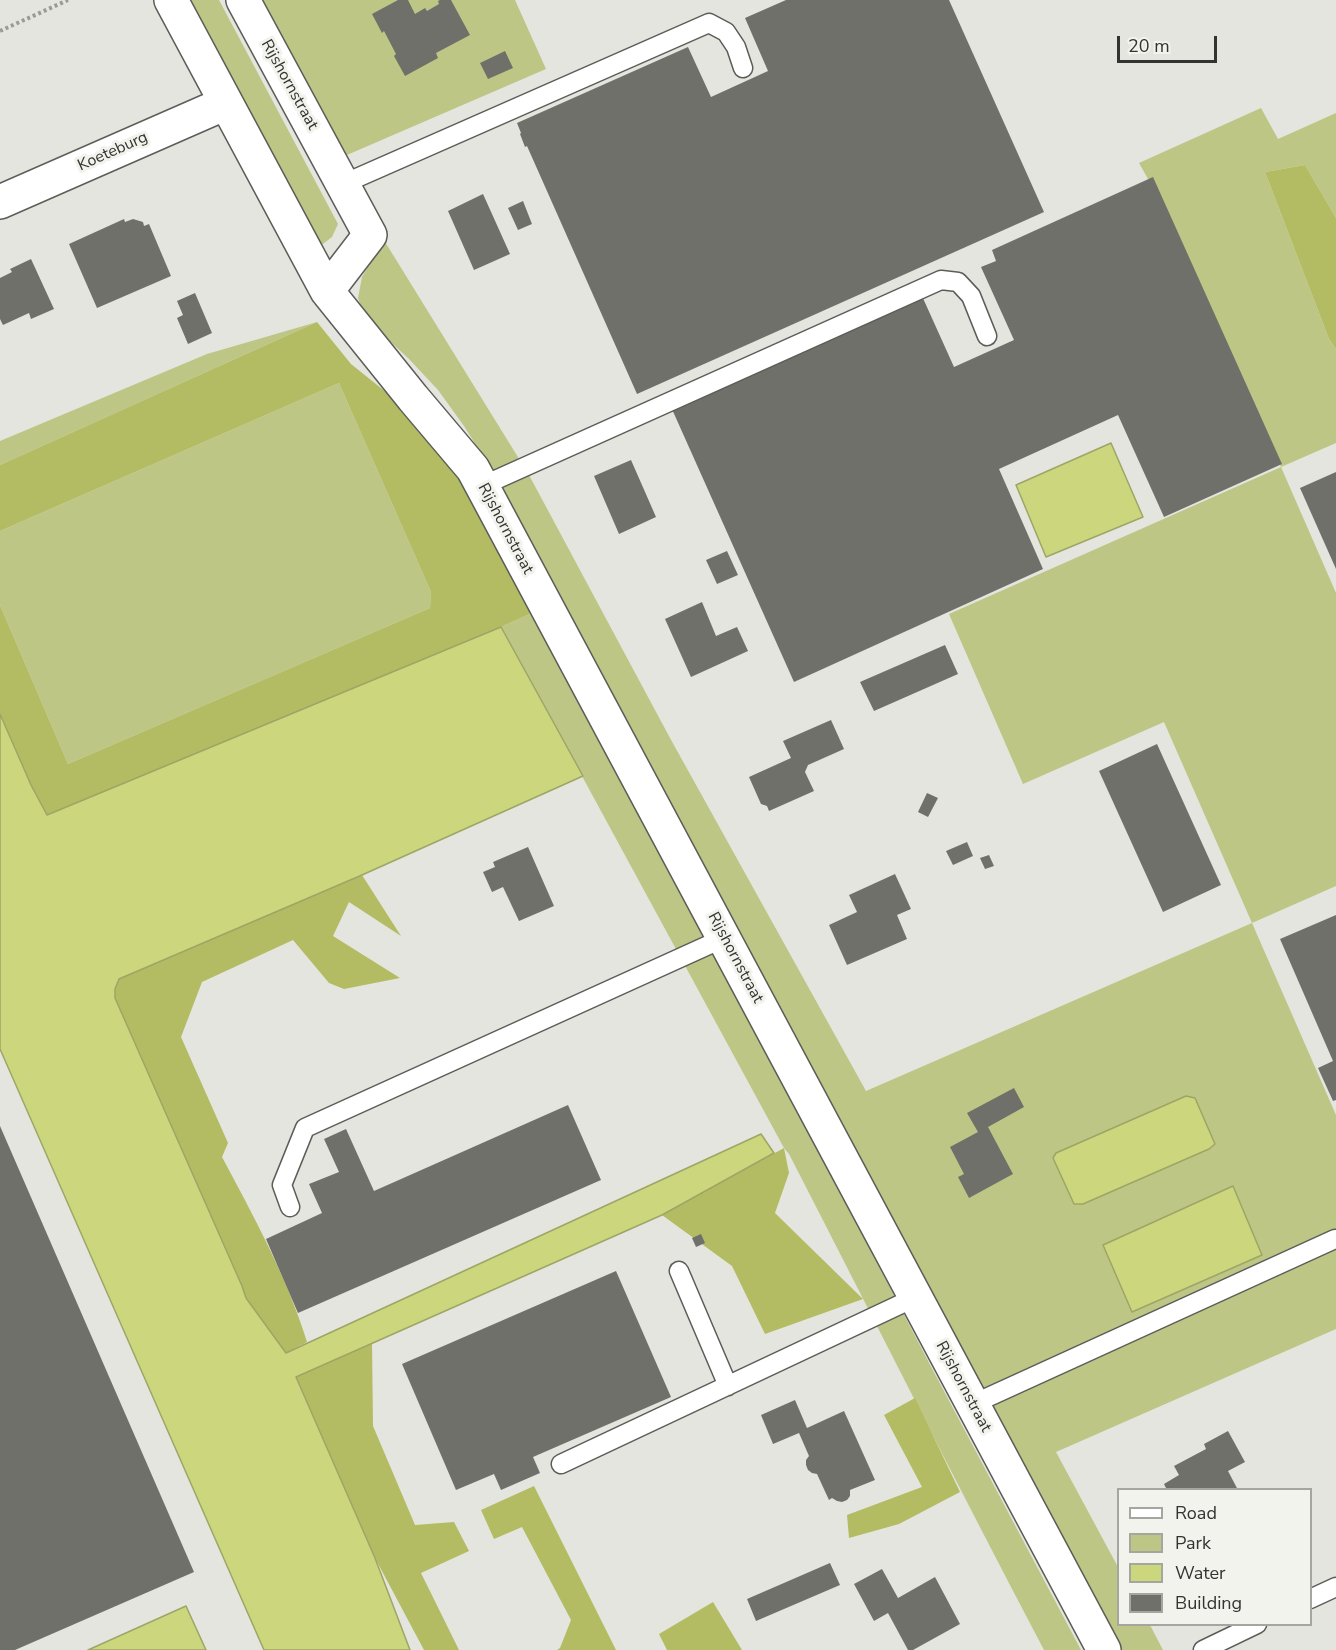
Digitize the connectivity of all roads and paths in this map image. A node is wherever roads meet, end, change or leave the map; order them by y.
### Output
1 (68, 0) edge
2 (171, 0) edge
3 (243, 0) edge
4 (0, 31) edge
5 (743, 68) dead end
6 (226, 102) junction
7 (343, 184) junction
8 (0, 202) edge
9 (327, 291) junction
10 (987, 336) dead end
11 (482, 486) junction
12 (724, 938) junction
13 (290, 1208) dead end
14 (1335, 1239) edge
15 (679, 1271) dead end
16 (916, 1297) junction
17 (728, 1386) junction
18 (973, 1404) junction
19 (561, 1464) dead end
20 (1336, 1587) edge
21 (1312, 1599) edge
22 (1253, 1626) edge
23 (1104, 1650) edge
24 (1203, 1650) edge

1 - 4 path
2 - 6 street, Rijshornstraat
3 - 7 street, Rijshornstraat
5 - 7 lane
6 - 8 street, Koeteburg
6 - 9 street, Rijshornstraat
7 - 9 street, Rijshornstraat
9 - 11 street, Rijshornstraat
10 - 11 lane
11 - 12 street, Rijshornstraat
12 - 13 lane
12 - 16 street, Rijshornstraat
14 - 18 lane
15 - 17 lane
16 - 17 lane
16 - 18 street, Rijshornstraat
17 - 19 lane
18 - 23 street, Rijshornstraat
20 - 21 lane
22 - 24 lane

